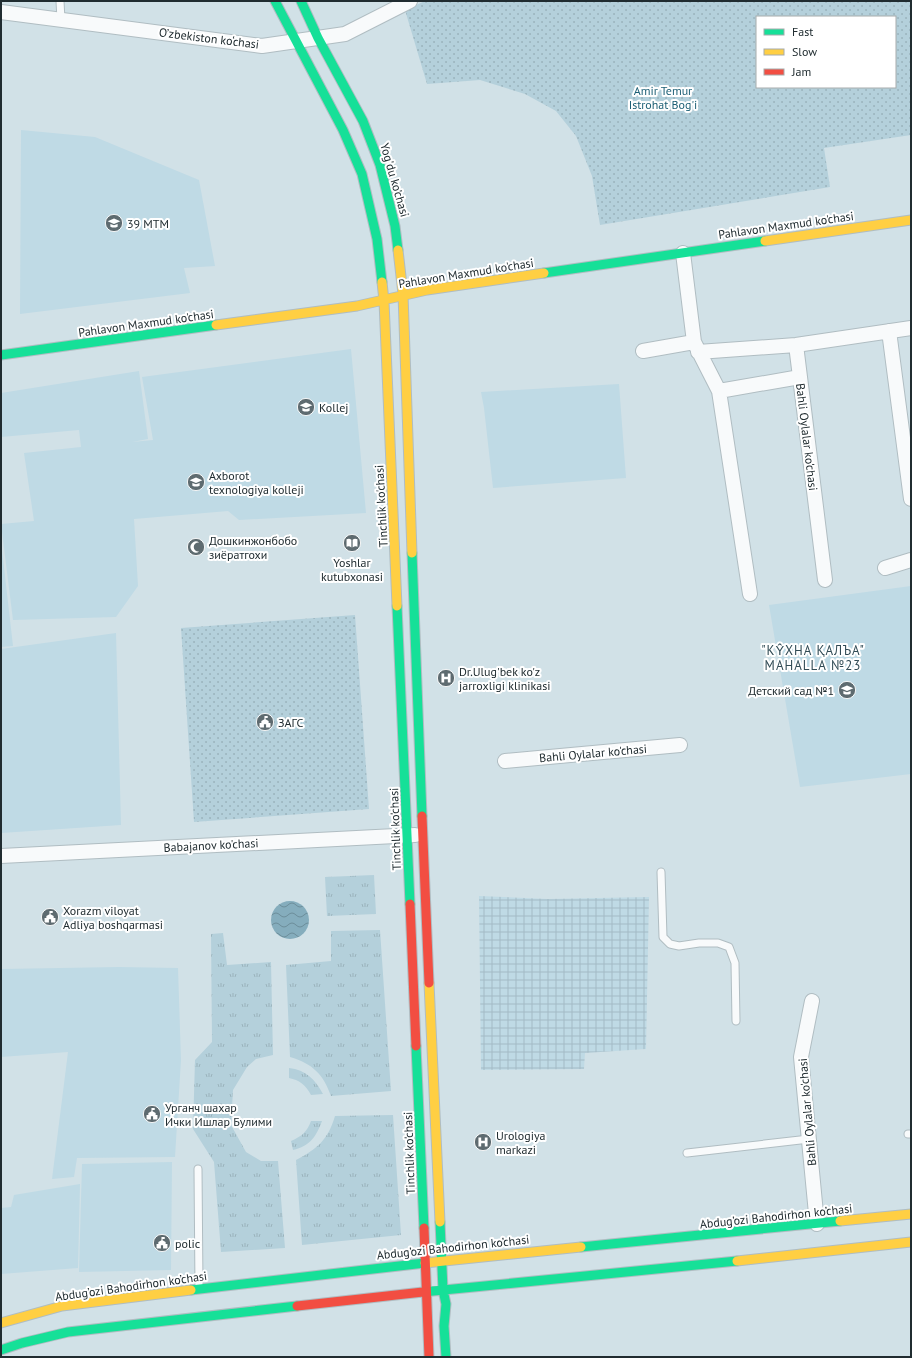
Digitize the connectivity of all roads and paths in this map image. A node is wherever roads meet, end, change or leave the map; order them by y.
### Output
1 (60, 1) edge
2 (275, 1) edge
3 (301, 1) edge
4 (410, 1) edge
5 (1, 13) edge
6 (61, 20) junction
7 (318, 38) junction
8 (296, 41) junction
9 (911, 220) edge
10 (683, 253) junction
11 (403, 294) junction
12 (384, 301) junction
13 (911, 328) edge
14 (888, 331) junction
15 (796, 345) junction
16 (696, 347) junction
17 (643, 351) dead end
18 (1, 356) edge
19 (800, 377) junction
20 (719, 391) junction
21 (911, 499) edge
22 (911, 560) edge
23 (885, 568) dead end
24 (825, 580) dead end
25 (750, 594) dead end
26 (680, 745) dead end
27 (505, 761) dead end
28 (422, 835) junction
29 (407, 836) junction
30 (1, 856) edge
31 (661, 872) dead end
32 (812, 1001) dead end
33 (736, 1021) dead end
34 (809, 1139) junction
35 (687, 1154) dead end
36 (198, 1169) dead end
37 (911, 1214) edge
38 (817, 1224) junction
39 (911, 1242) edge
40 (442, 1260) junction
41 (425, 1262) junction
42 (199, 1289) junction
43 (443, 1290) junction
44 (426, 1292) junction
45 (1, 1324) edge
46 (1, 1350) edge
47 (429, 1357) edge
48 (446, 1357) edge

1 - 6 lane
2 - 8 main road
3 - 7 main road, Yog'du ko'chasi
4 - 7 street, O’zbekiston ko‘chasi
5 - 6 street, O’zbekiston ko‘chasi
6 - 8 street, O’zbekiston ko‘chasi
7 - 8 street, O’zbekiston ko‘chasi
7 - 11 main road, Yog'du ko'chasi
8 - 12 main road
9 - 10 main road, Pahlavon Maxmud ko'chasi
10 - 11 main road, Pahlavon Maxmud ko'chasi
10 - 16 street
11 - 12 main road, Pahlavon Maxmud ko'chasi
11 - 28 main road, Yog'du ko'chasi
12 - 18 main road, Pahlavon Maxmud ko'chasi
12 - 29 main road, Tinchlik ko'chasi
13 - 14 street
14 - 15 street
14 - 21 street
15 - 16 street
15 - 19 street
16 - 17 street
16 - 20 street
19 - 20 street, Bahli Oylalar ko'chasi
19 - 24 street, Bahli Oylalar ko'chasi
20 - 25 street
22 - 23 street
26 - 27 street, Bahli Oylalar ko'chasi
28 - 29 street, Babajanov ko'chasi
28 - 40 main road
29 - 30 street, Babajanov ko'chasi
29 - 41 main road, Tinchlik ko'chasi
31 - 33 lane
32 - 34 street, Bahli Oylalar ko'chasi
34 - 35 lane
34 - 38 street, Bahli Oylalar ko'chasi
36 - 42 lane
37 - 38 main road, Abdug’ozi Bahodirhon ko’chasi
38 - 40 main road, Abdug’ozi Bahodirhon ko’chasi
39 - 43 main road
40 - 41 main road, Abdug’ozi Bahodirhon ko’chasi
40 - 43 main road
41 - 42 main road, Abdug’ozi Bahodirhon ko’chasi
41 - 44 main road, Tinchlik ko'chasi
42 - 45 main road, Abdug’ozi Bahodirhon ko’chasi
43 - 44 main road
43 - 48 main road
44 - 46 main road
44 - 47 main road, Tinchlik ko'chasi

